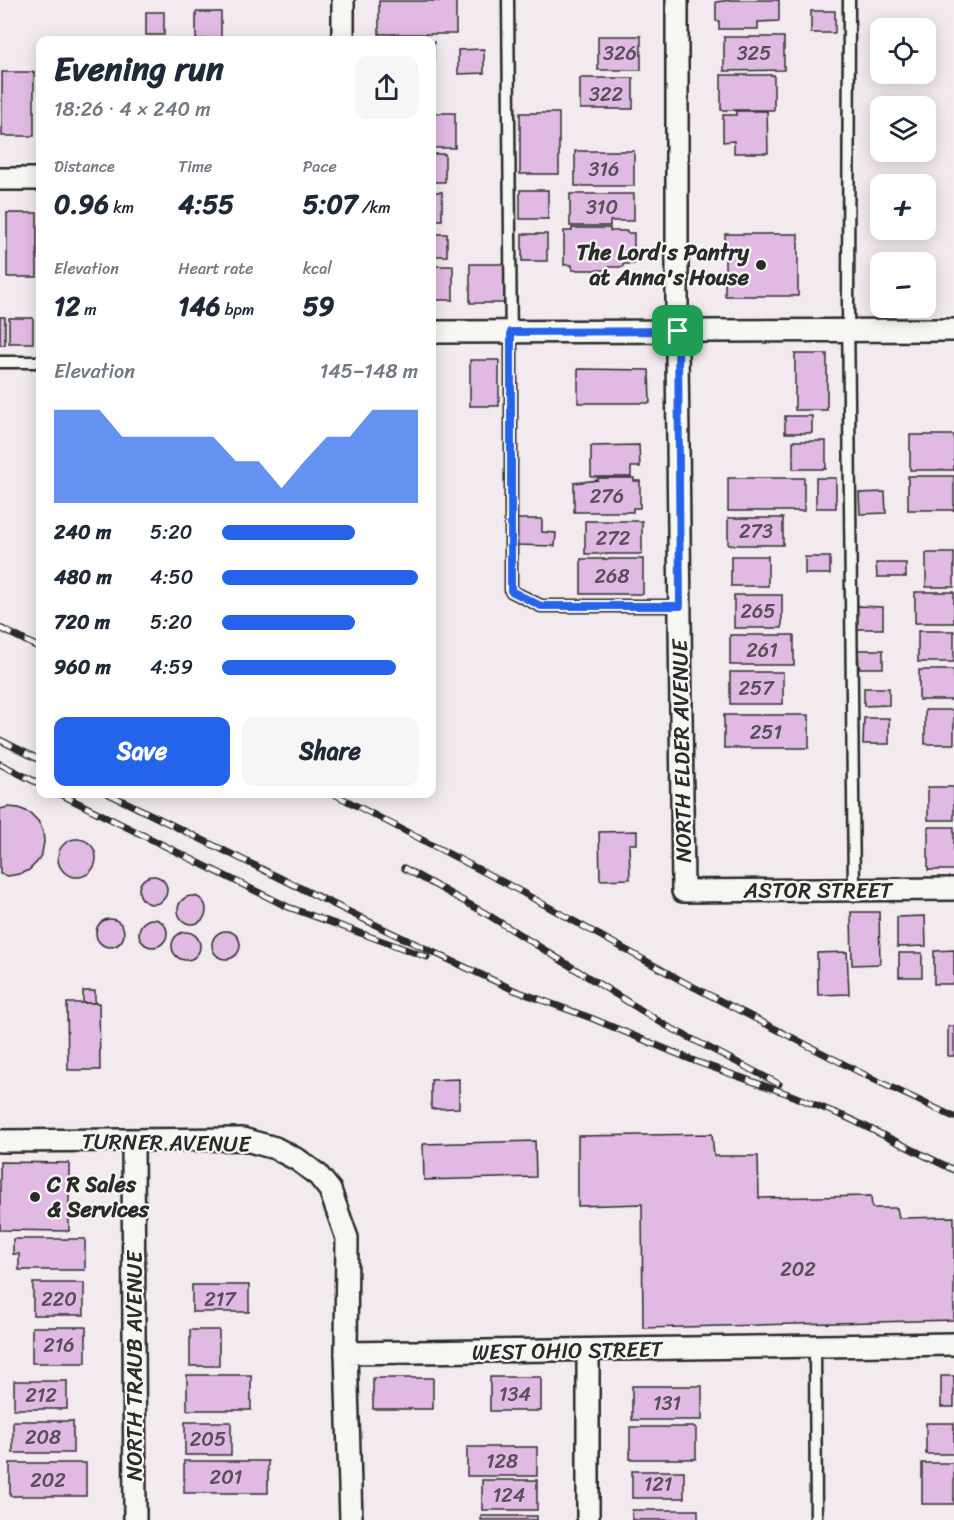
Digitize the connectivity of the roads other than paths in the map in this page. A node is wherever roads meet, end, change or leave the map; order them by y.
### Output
1 (343, 0) edge
2 (508, 0) edge
3 (676, 0) edge
4 (849, 0) edge
5 (343, 36) edge
6 (0, 179) edge
7 (36, 179) edge
8 (954, 330) edge
9 (678, 331) junction
10 (849, 331) junction
11 (436, 332) edge
12 (511, 332) junction
13 (0, 362) edge
14 (36, 362) edge
15 (680, 606) junction
16 (954, 889) edge
17 (854, 890) junction
18 (683, 891) joint
19 (0, 1141) edge
20 (133, 1141) junction
21 (954, 1344) edge
22 (815, 1346) junction
23 (588, 1350) junction
24 (346, 1353) junction
25 (135, 1520) edge
26 (351, 1520) edge
27 (588, 1520) edge
28 (816, 1520) edge

1 - 5 street
2 - 12 lane
3 - 9 street, NORTH ELDER AVENUE
4 - 10 lane
6 - 7 street
8 - 10 street
9 - 10 street
9 - 12 street
9 - 15 street, NORTH ELDER AVENUE
10 - 17 lane
11 - 12 street
12 - 15 lane
13 - 14 lane
15 - 18 street, NORTH ELDER AVENUE
16 - 17 street, ASTOR STREET
17 - 18 street, ASTOR STREET
19 - 20 street, TURNER AVENUE
20 - 24 street, TURNER AVENUE
20 - 25 street, NORTH TRAUB AVENUE
21 - 22 street, WEST OHIO STREET
22 - 23 street, WEST OHIO STREET
22 - 28 lane
23 - 24 street, WEST OHIO STREET
23 - 27 street
24 - 26 street

